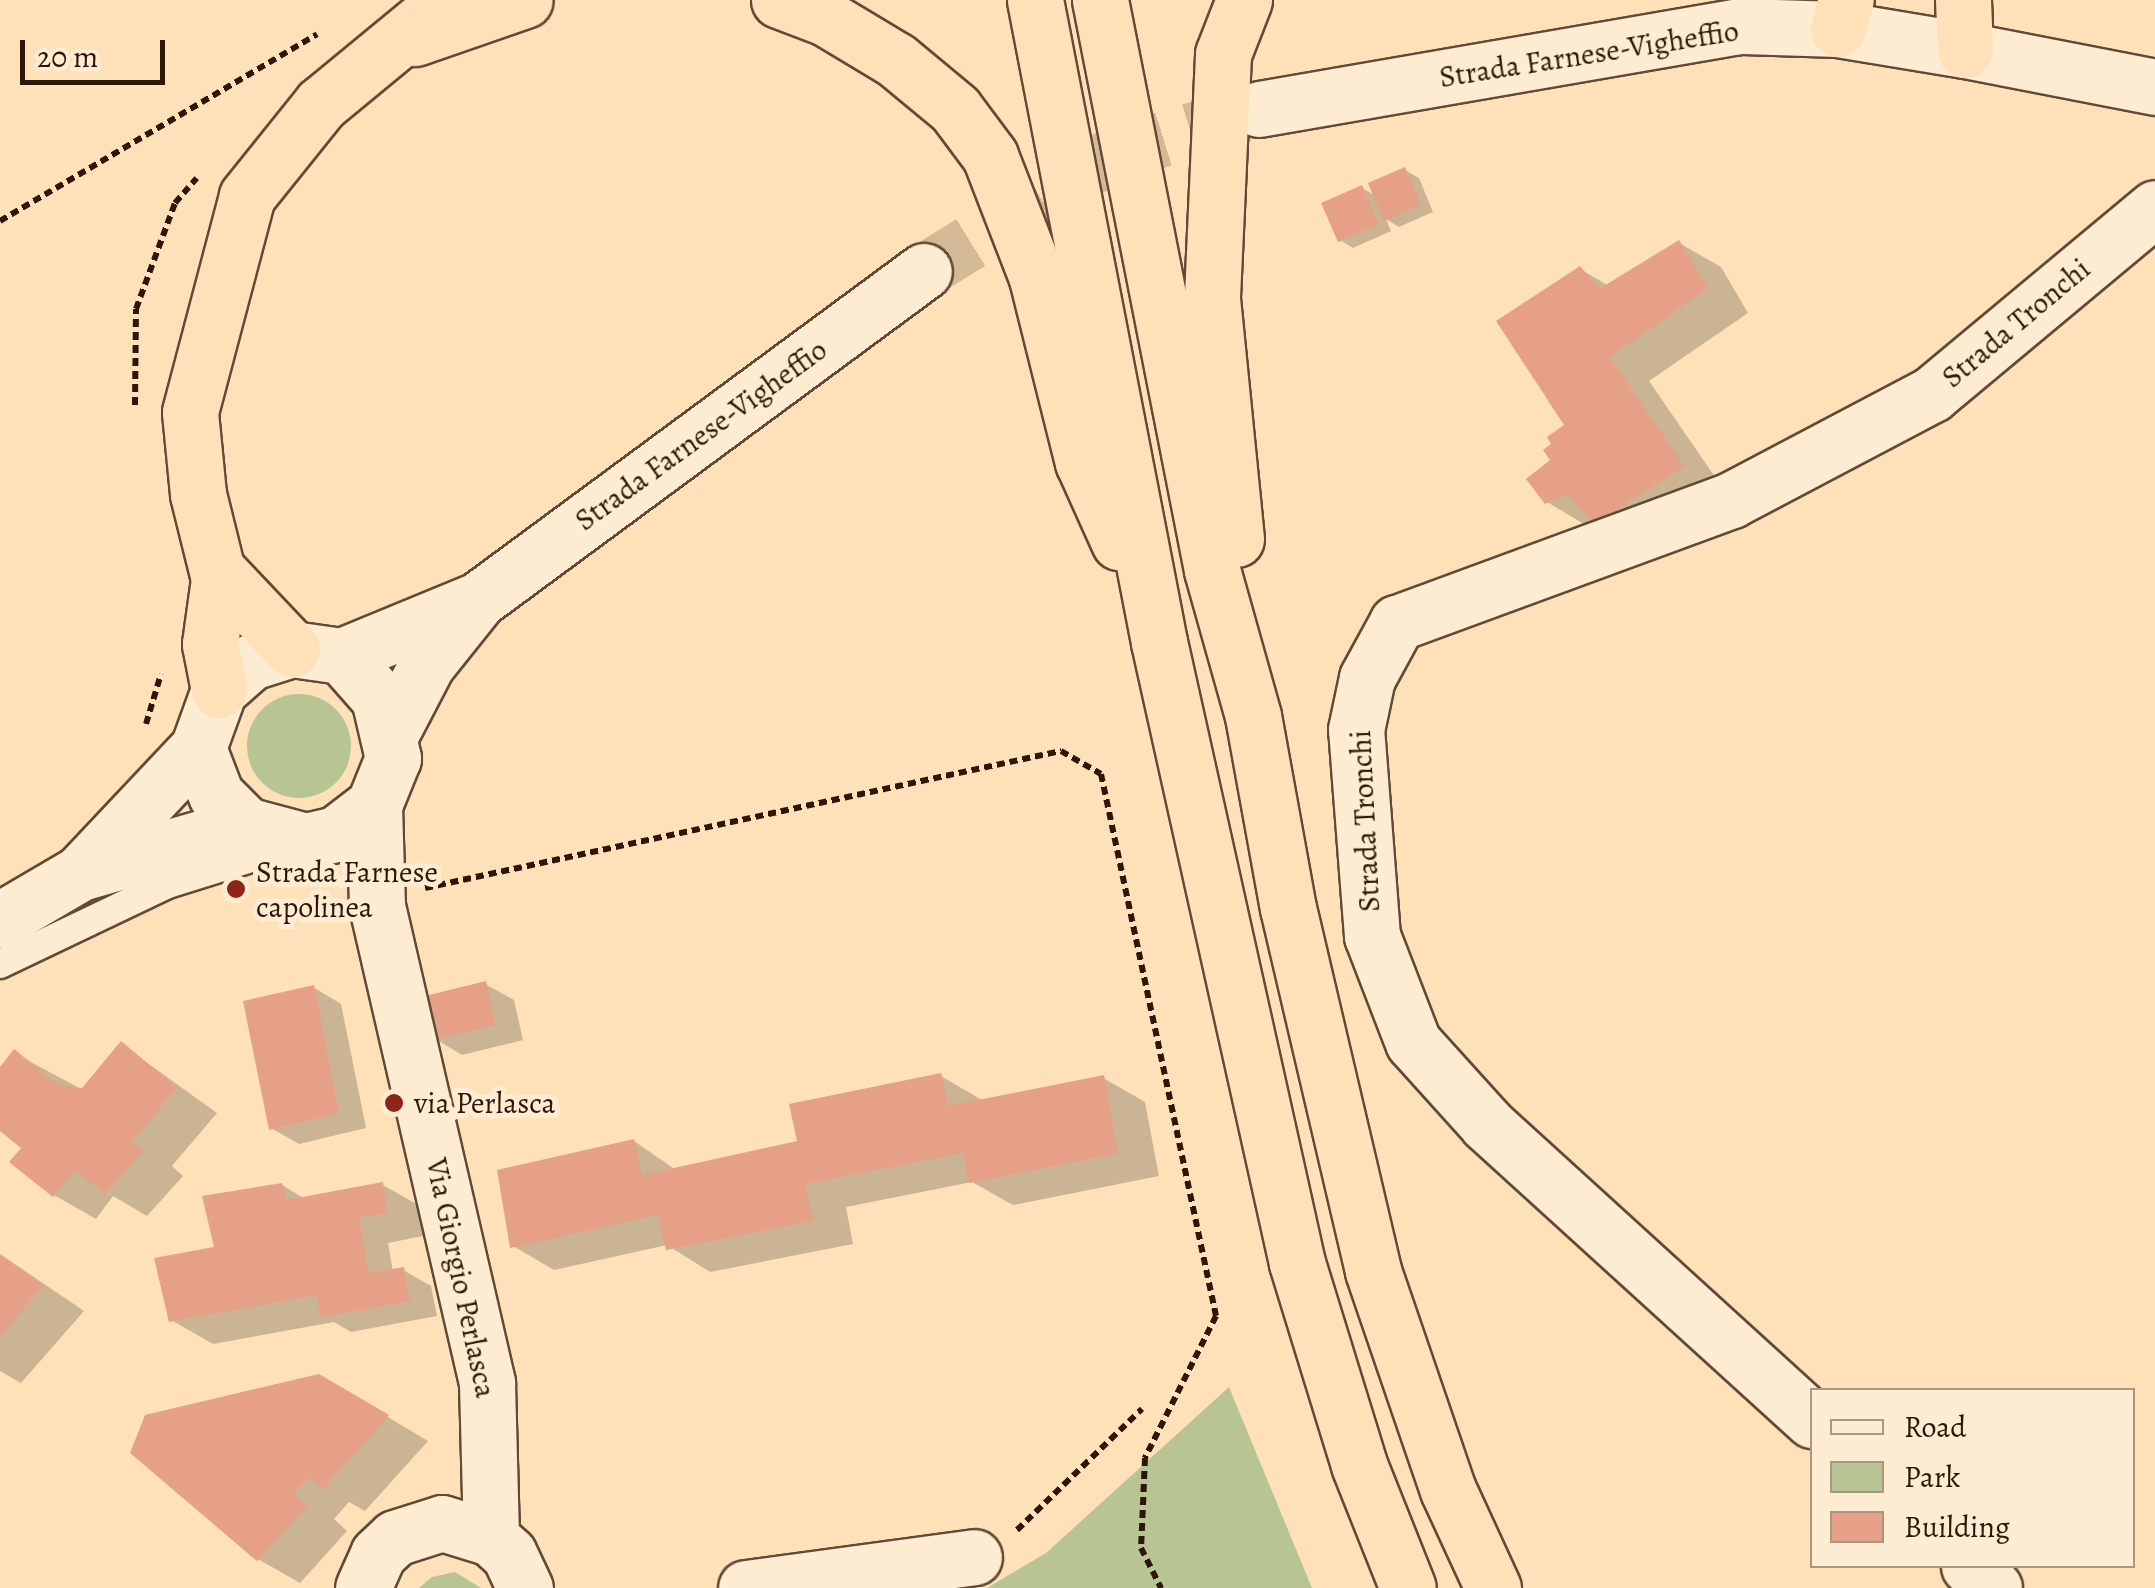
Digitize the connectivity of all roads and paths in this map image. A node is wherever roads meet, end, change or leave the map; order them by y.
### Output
1 (447, 0) edge
2 (525, 0) edge
3 (779, 0) edge
4 (1035, 0) edge
5 (1100, 0) edge
6 (1244, 0) edge
7 (1842, 14) edge
8 (330, 24) dead end
9 (1964, 25) edge
10 (385, 52) junction
11 (2155, 88) edge
12 (1259, 109) tunnel mouth
13 (2155, 208) edge
14 (0, 221) edge
15 (924, 271) tunnel mouth
16 (217, 570) junction
17 (478, 600) junction
18 (1159, 642) junction
19 (317, 653) junction
20 (219, 690) junction
21 (1253, 716) junction
22 (390, 735) junction
23 (198, 748) junction
24 (374, 805) junction
25 (246, 825) junction
26 (306, 841) junction
27 (80, 873) junction
28 (376, 906) junction
29 (0, 920) edge
30 (0, 964) edge
31 (1142, 1410) dead end
32 (491, 1416) junction
33 (1810, 1418) edge
34 (417, 1527) junction
35 (491, 1538) junction
36 (974, 1557) joint
37 (1971, 1568) edge
38 (363, 1588) edge
39 (524, 1588) edge
40 (746, 1588) edge
41 (1162, 1588) edge
42 (1408, 1588) edge
43 (1494, 1588) edge
44 (1994, 1588) edge

1 - 10 highway
2 - 10 highway
3 - 18 highway
4 - 18 highway
5 - 21 highway
6 - 21 highway
7 - 9 street, Strada Farnese-Vigheffio
7 - 12 street, Strada Farnese-Vigheffio
8 - 14 path
9 - 11 street, Strada Farnese-Vigheffio
10 - 16 highway
13 - 33 street, Strada Tronchi
15 - 17 street, Strada Farnese-Vigheffio
16 - 19 highway
16 - 20 highway
17 - 19 street, Strada Farnese-Vigheffio
17 - 22 street, Strada Farnese-Vigheffio
18 - 42 highway
19 - 20 street
19 - 22 street
20 - 23 street
21 - 43 highway
22 - 24 street
23 - 25 street
23 - 27 street
24 - 26 street
24 - 28 street, Via Giorgio Perlasca
25 - 26 street
25 - 27 street
26 - 28 street
26 - 30 lane
27 - 29 street
28 - 32 street, Via Giorgio Perlasca
28 - 41 path
31 - 36 path
32 - 34 street, Via Giorgio Perlasca
32 - 35 street, Via Giorgio Perlasca
34 - 35 street
34 - 38 street, Via Giorgio Perlasca
35 - 39 street
36 - 40 street
37 - 44 street

